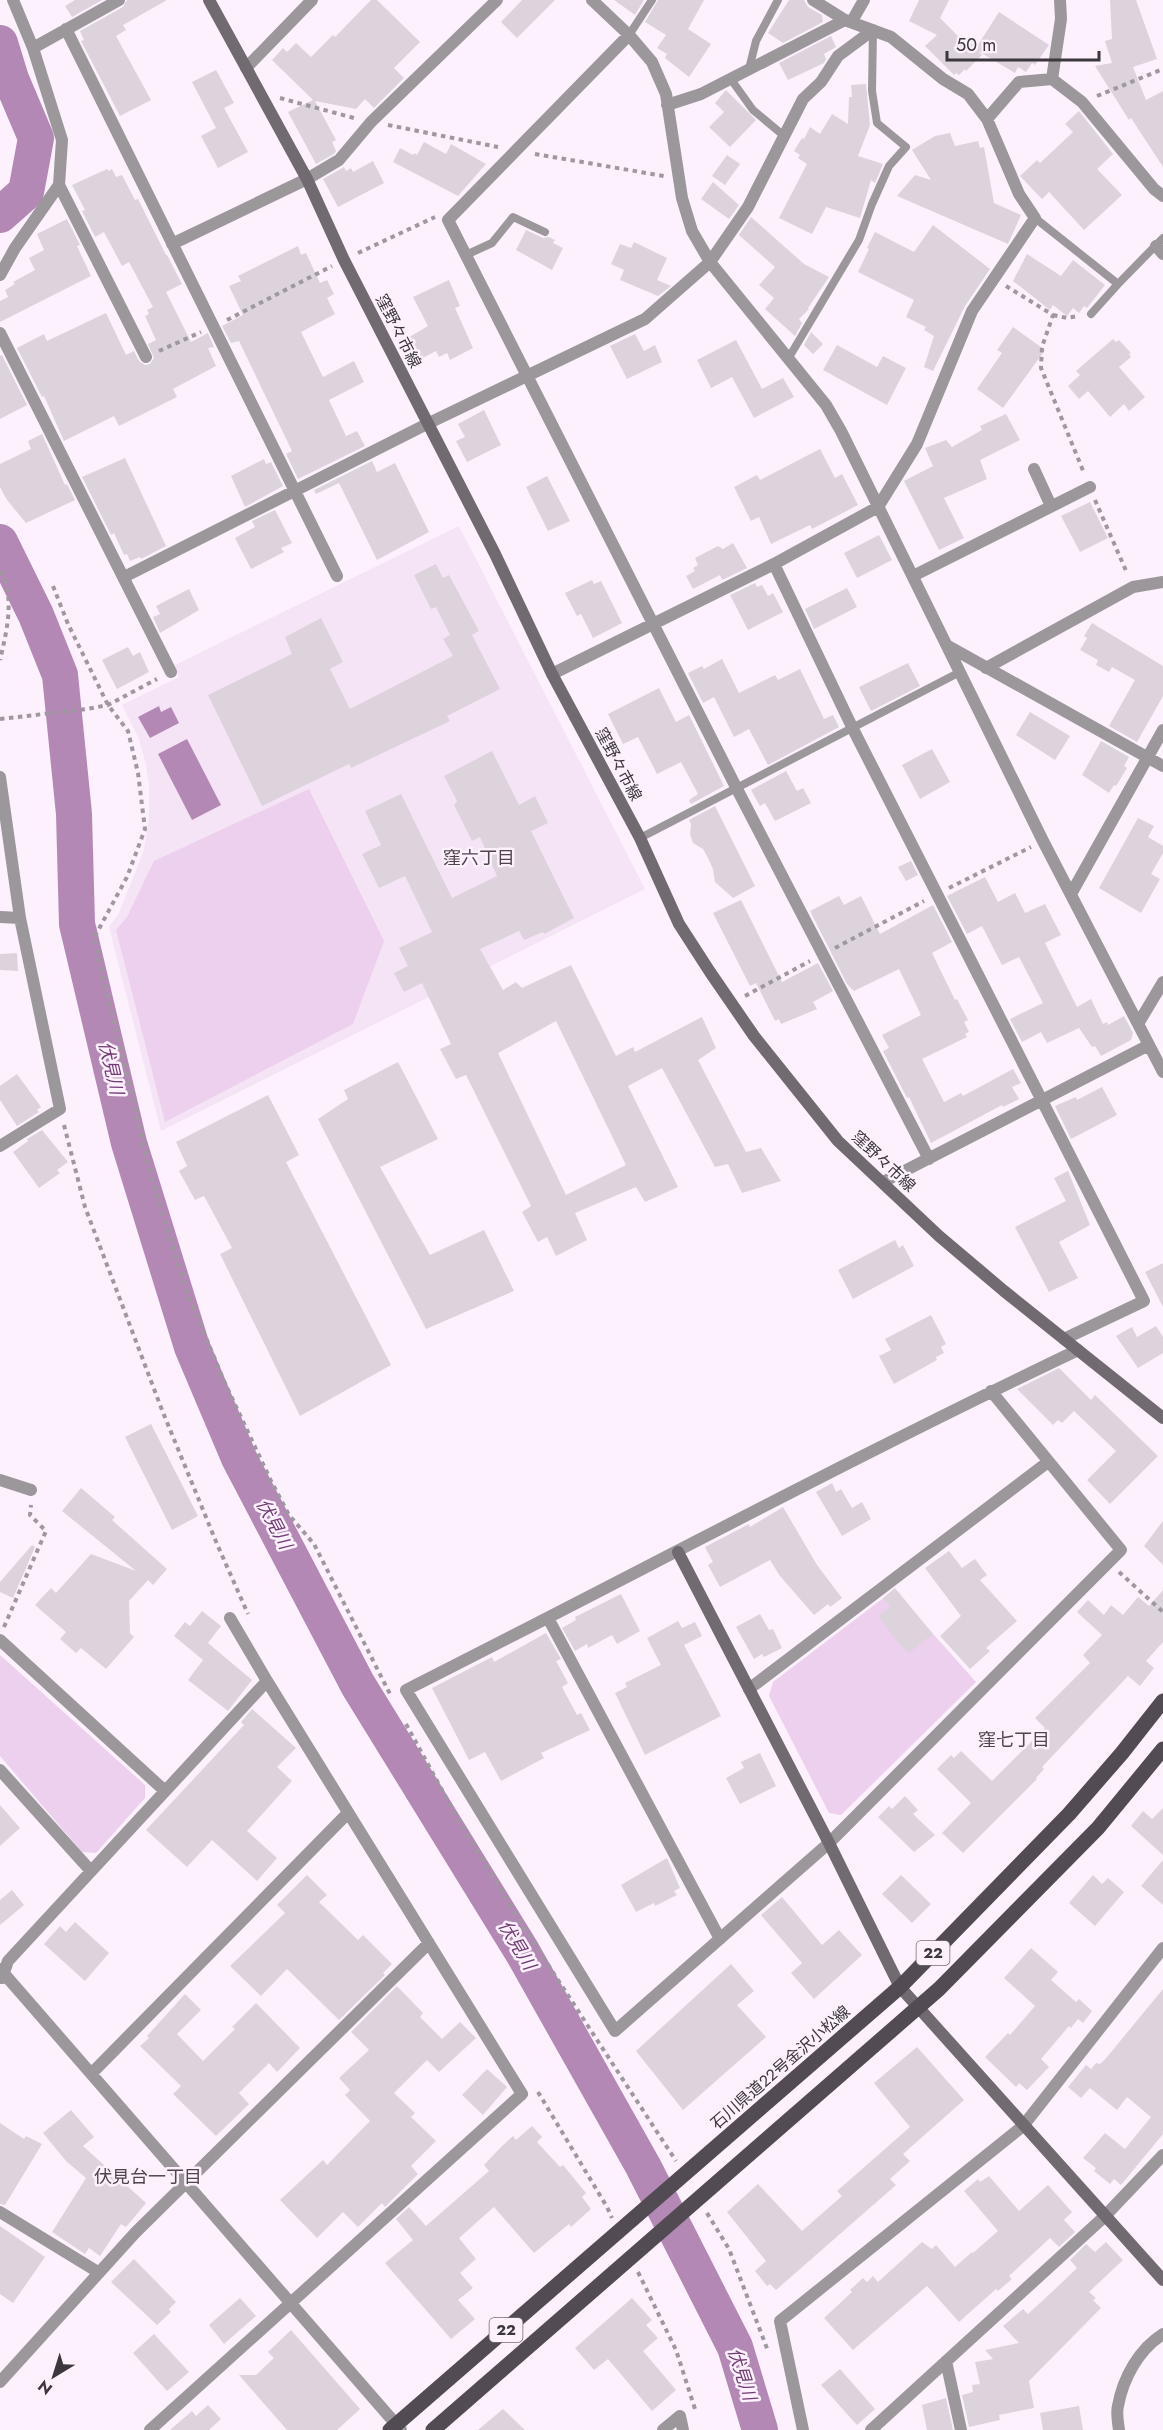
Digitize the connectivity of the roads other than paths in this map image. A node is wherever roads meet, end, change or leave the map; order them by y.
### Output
1 (13, 0) edge
2 (119, 0) edge
3 (209, 0) edge
4 (312, 0) edge
5 (496, 0) edge
6 (592, 0) edge
7 (652, 0) edge
8 (778, 0) edge
9 (813, 0) edge
10 (864, 0) edge
11 (1060, 0) edge
12 (848, 21) junction
13 (66, 29) junction
14 (873, 30) junction
15 (629, 35) junction
16 (33, 48) junction
17 (246, 68) junction
18 (749, 69) junction
19 (730, 78) junction
20 (1052, 79) junction
21 (668, 105) junction
22 (987, 119) junction
23 (783, 135) junction
24 (307, 178) junction
25 (59, 185) junction
26 (1163, 196) edge
27 (1035, 218) junction
28 (545, 232) dead end
29 (172, 244) junction
30 (1160, 246) edge
31 (466, 255) junction
32 (710, 262) junction
33 (0, 275) edge
34 (1118, 284) junction
35 (1091, 314) road end
36 (0, 333) edge
37 (146, 357) road end
38 (788, 359) junction
39 (527, 377) junction
40 (428, 424) junction
41 (1034, 469) dead end
42 (1090, 488) road end
43 (296, 490) junction
44 (1051, 506) junction
45 (878, 507) junction
46 (774, 564) junction
47 (337, 576) dead end
48 (913, 576) junction
49 (124, 578) junction
50 (1163, 582) edge
51 (655, 624) junction
52 (948, 645) junction
53 (986, 668) junction
54 (171, 672) road end
55 (960, 672) junction
56 (552, 674) junction
57 (853, 729) junction
58 (1163, 730) edge
59 (1148, 757) junction
60 (1163, 766) edge
61 (0, 777) edge
62 (737, 789) junction
63 (640, 838) junction
64 (1071, 894) junction
65 (0, 917) edge
66 (20, 918) junction
67 (1163, 982) edge
68 (1138, 1024) junction
69 (1149, 1045) junction
70 (1163, 1072) edge
71 (1041, 1099) junction
72 (0, 1146) edge
73 (929, 1159) junction
74 (883, 1182) junction
75 (1064, 1338) junction
76 (1078, 1350) junction
77 (991, 1391) junction
78 (1163, 1418) edge
79 (1048, 1462) junction
80 (0, 1480) edge
81 (32, 1490) road end
82 (678, 1552) junction
83 (230, 1618) dead end
84 (548, 1618) junction
85 (0, 1638) edge
86 (267, 1681) junction
87 (749, 1689) junction
88 (1163, 1701) edge
89 (1163, 1749) edge
90 (0, 1770) edge
91 (165, 1791) junction
92 (348, 1813) junction
93 (830, 1843) junction
94 (90, 1870) junction
95 (720, 1939) junction
96 (429, 1943) junction
97 (1163, 1948) edge
98 (1, 1975) edge
99 (900, 1987) junction
100 (918, 2009) junction
101 (91, 2074) junction
102 (1023, 2126) junction
103 (1163, 2155) edge
104 (186, 2183) junction
105 (0, 2212) edge
106 (1104, 2217) junction
107 (98, 2272) junction
108 (1163, 2280) edge
109 (290, 2304) junction
110 (1163, 2334) edge
111 (946, 2361) junction
112 (0, 2382) edge
113 (396, 2428) edge
114 (150, 2430) edge
115 (433, 2430) edge
116 (663, 2430) edge
117 (683, 2430) edge
118 (803, 2430) edge
119 (871, 2430) edge
120 (961, 2430) edge
121 (1119, 2430) edge

1 - 16 street
2 - 13 street
3 - 17 main road, 窪野々市線
4 - 17 street
5 - 24 street
6 - 15 street
7 - 15 lane
8 - 18 lane
9 - 12 street
10 - 12 street
11 - 20 street
12 - 14 street
12 - 18 street
13 - 16 street
13 - 29 street
14 - 22 street
14 - 23 street
14 - 38 lane
15 - 21 street
15 - 31 street
16 - 25 street
17 - 24 main road, 窪野々市線
18 - 19 street
19 - 21 street
19 - 23 lane
20 - 22 street
20 - 26 street
21 - 32 street
22 - 27 street
23 - 32 street
24 - 29 street
24 - 40 main road, 窪野々市線
25 - 33 street
25 - 37 street
27 - 34 lane
27 - 45 street
28 - 31 lane
29 - 43 street
30 - 34 lane
31 - 39 street
32 - 38 street
32 - 39 street
34 - 35 lane
36 - 49 street
38 - 45 street
39 - 40 street
39 - 51 street
40 - 43 street
40 - 56 main road, 窪野々市線
41 - 44 street
42 - 44 street
43 - 47 street
43 - 49 street
44 - 48 street
45 - 46 street
45 - 48 street
46 - 51 street
46 - 57 street
48 - 52 street
49 - 54 street
50 - 53 street
51 - 56 street
51 - 62 street
52 - 53 street
52 - 55 street
53 - 59 street
55 - 57 lane
55 - 64 street
56 - 63 main road, 窪野々市線
57 - 62 lane
57 - 71 street
58 - 59 street
59 - 60 street
59 - 64 street
61 - 66 street
62 - 63 lane
62 - 73 street
63 - 74 main road, 窪野々市線
64 - 68 street
65 - 66 street
66 - 72 street
67 - 68 street
68 - 69 street
69 - 70 street
69 - 71 street
71 - 73 street
71 - 75 street
73 - 74 street
74 - 75 main road, 窪野々市線
75 - 76 main road, 窪野々市線
76 - 77 street
76 - 78 main road, 窪野々市線
77 - 79 street
77 - 82 street
79 - 87 street
79 - 93 street
80 - 81 street
82 - 84 street
82 - 87 main road
83 - 86 street
84 - 95 street
84 - 95 street
85 - 91 street
86 - 91 street
86 - 92 street
87 - 93 main road
88 - 99 main road, 石川県道22号金沢小松線 / 22
89 - 100 main road, 22
90 - 94 street
91 - 94 street
92 - 96 street
92 - 101 street
93 - 95 street
93 - 99 main road
94 - 98 street
96 - 104 street
96 - 109 street
97 - 102 street
98 - 101 street
99 - 100 main road
99 - 113 main road, 石川県道22号金沢小松線 / 22
100 - 102 main road
100 - 115 main road, 22
101 - 104 street
102 - 106 main road
102 - 118 street
103 - 106 street
104 - 107 street
104 - 109 street
105 - 107 street
106 - 108 main road
106 - 111 street
107 - 112 street
109 - 113 street
109 - 114 street
110 - 121 street
111 - 119 street
111 - 120 street
116 - 117 street

